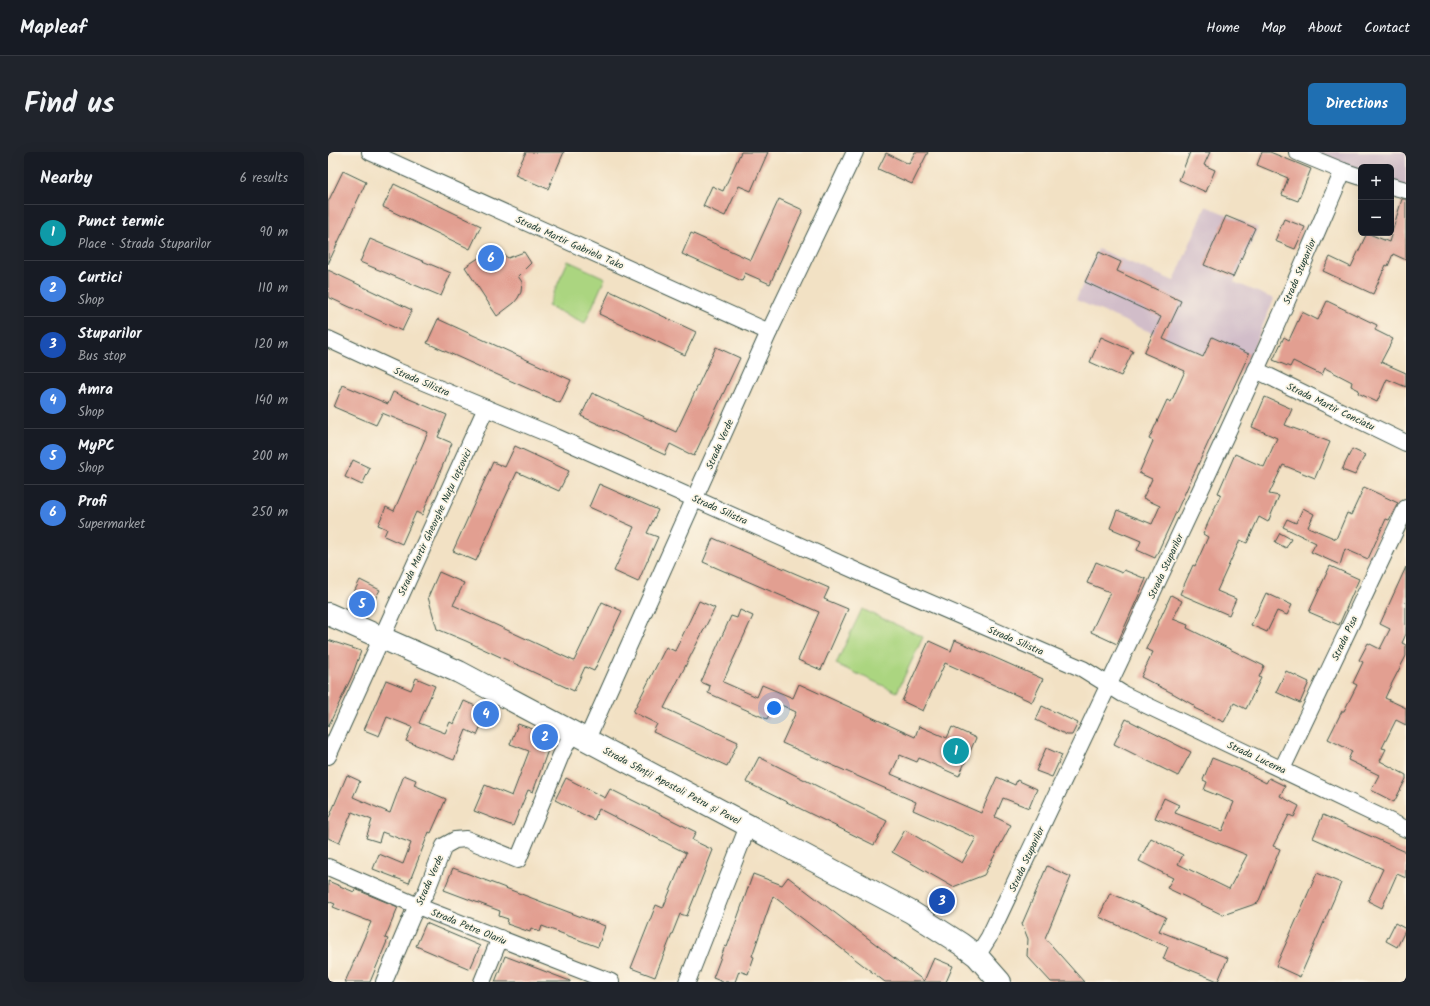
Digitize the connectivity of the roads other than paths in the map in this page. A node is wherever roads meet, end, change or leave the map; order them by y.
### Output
1 (370, 152) edge
2 (855, 152) edge
3 (1297, 152) edge
4 (1343, 171) junction
5 (1358, 175) edge
6 (1394, 187) edge
7 (1406, 190) edge
8 (769, 332) junction
9 (328, 339) edge
10 (1256, 370) junction
11 (486, 408) junction
12 (1406, 443) edge
13 (695, 498) junction
14 (1406, 508) edge
15 (328, 614) edge
16 (381, 637) junction
17 (1109, 685) junction
18 (580, 736) junction
19 (328, 756) edge
20 (1282, 769) junction
21 (748, 826) junction
22 (1406, 829) edge
23 (328, 867) edge
24 (418, 906) junction
25 (500, 938) junction
26 (977, 956) junction
27 (384, 982) edge
28 (482, 982) edge
29 (611, 982) edge
30 (687, 982) edge
31 (1000, 982) edge

1 - 8 street, Strada Martir Gabriela Tako
2 - 8 street, Strada Verde
3 - 4 street
4 - 5 street
4 - 10 street, Strada Stuparilor
6 - 7 street
8 - 13 street, Strada Verde
9 - 11 street, Strada Silistra
10 - 12 street, Strada Martir Conciatu
10 - 17 street, Strada Stuparilor
11 - 13 street, Strada Silistra
11 - 16 street, Strada Martir Gheorghe Nuțu Ioțcovici
13 - 17 street, Strada Silistra
13 - 18 street, Strada Verde
14 - 20 street, Strada Pisa
15 - 16 main road, Strada Sfinții Apostoli Petru și Pavel
16 - 18 main road, Strada Sfinții Apostoli Petru și Pavel
16 - 19 street, Strada Martir Gheorghe Nuțu Ioțcovici
17 - 20 street, Strada Lucerna
17 - 26 street, Strada Stuparilor
18 - 21 main road, Strada Sfinții Apostoli Petru și Pavel
18 - 24 street, Strada Verde
20 - 22 street, Strada Lucerna
21 - 26 main road, Strada Sfinții Apostoli Petru și Pavel
21 - 30 street
23 - 24 street, Strada Petre Olariu
24 - 25 street, Strada Petre Olariu
24 - 27 street, Strada Verde
25 - 28 street
25 - 29 street, Strada Petre Olariu
26 - 31 main road, Strada Sfinții Apostoli Petru și Pavel

